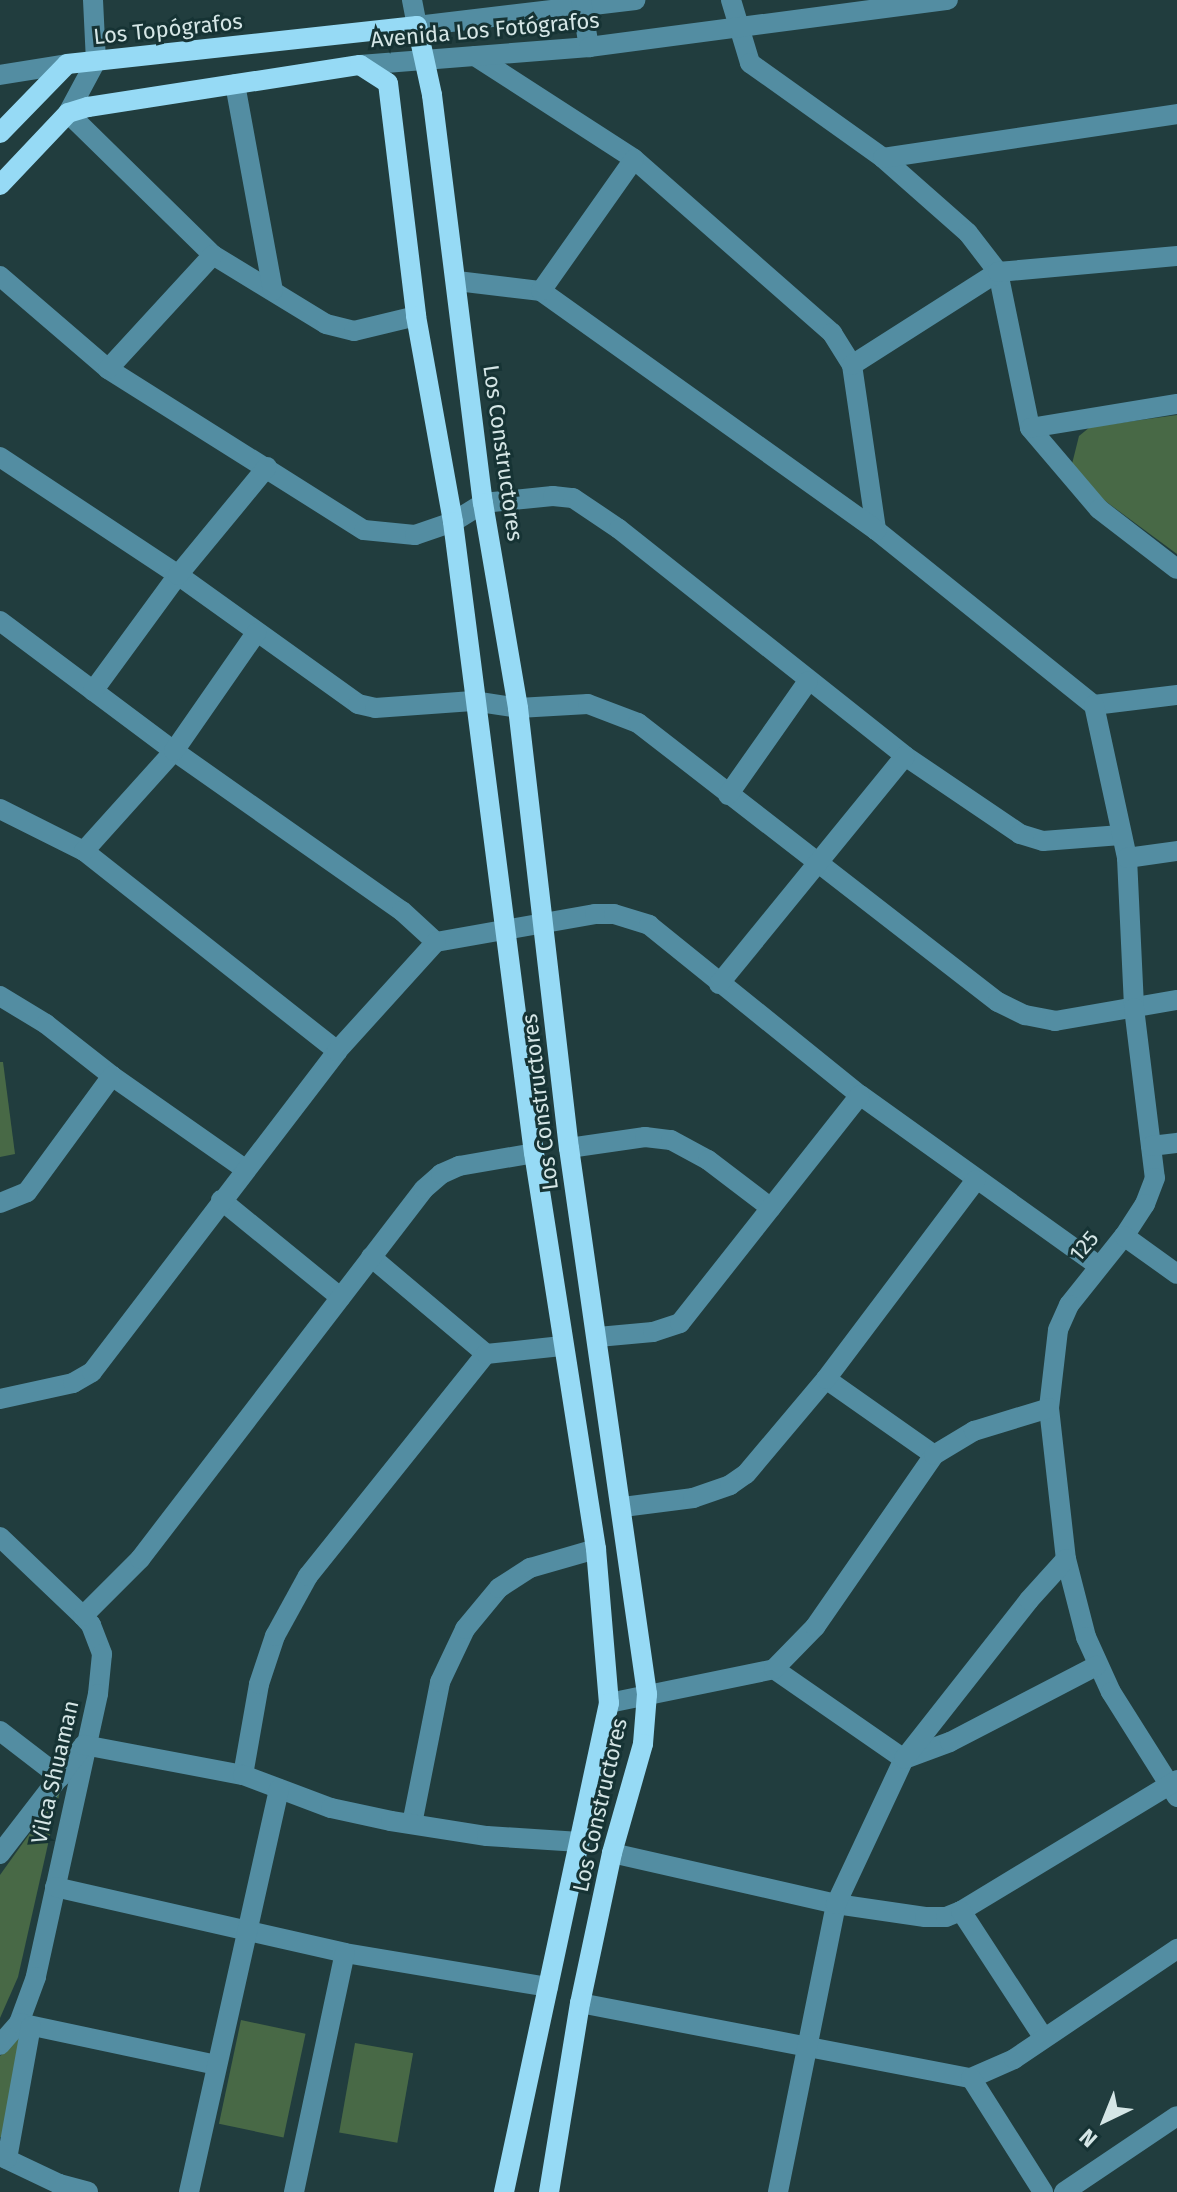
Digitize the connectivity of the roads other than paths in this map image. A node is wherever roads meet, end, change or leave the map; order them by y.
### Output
1 (93, 0) edge
2 (412, 0) edge
3 (635, 0) edge
4 (731, 0) edge
5 (948, 0) edge
6 (582, 3) edge
7 (868, 5) edge
8 (417, 26) junction
9 (737, 27) junction
10 (589, 47) junction
11 (475, 56) junction
12 (424, 60) junction
13 (96, 61) junction
14 (67, 64) junction
15 (360, 65) junction
16 (0, 75) edge
17 (235, 84) junction
18 (68, 113) junction
19 (1177, 114) edge
20 (0, 133) edge
21 (883, 158) junction
22 (634, 159) junction
23 (0, 185) edge
24 (213, 255) junction
25 (1177, 256) edge
26 (998, 272) junction
27 (0, 276) edge
28 (457, 281) junction
29 (273, 291) junction
30 (541, 291) junction
31 (416, 316) junction
32 (852, 365) junction
33 (108, 369) junction
34 (1177, 404) edge
35 (1030, 428) junction
36 (0, 457) edge
37 (267, 467) junction
38 (483, 503) junction
39 (453, 522) junction
40 (876, 530) junction
41 (1177, 569) edge
42 (178, 575) junction
43 (0, 621) edge
44 (256, 633) junction
45 (808, 681) junction
46 (93, 691) junction
47 (1177, 695) edge
48 (473, 701) junction
49 (1094, 705) junction
50 (518, 708) junction
51 (174, 751) junction
52 (905, 756) junction
53 (728, 795) junction
54 (0, 809) edge
55 (1121, 835) junction
56 (84, 851) junction
57 (1177, 851) edge
58 (1127, 858) junction
59 (817, 863) junction
60 (543, 921) junction
61 (505, 930) junction
62 (436, 942) junction
63 (719, 984) junction
64 (0, 996) edge
65 (1177, 1000) edge
66 (1134, 1008) junction
67 (337, 1051) junction
68 (112, 1076) junction
69 (860, 1095) junction
70 (1177, 1143) edge
71 (1151, 1146) junction
72 (569, 1148) junction
73 (534, 1153) junction
74 (245, 1169) junction
75 (976, 1180) junction
76 (221, 1200) junction
77 (0, 1203) edge
78 (771, 1208) junction
79 (1124, 1236) junction
80 (371, 1257) junction
81 (1099, 1266) junction
82 (1177, 1274) edge
83 (340, 1297) junction
84 (598, 1337) junction
85 (562, 1346) junction
86 (486, 1354) junction
87 (826, 1379) junction
88 (0, 1399) edge
89 (1049, 1408) junction
90 (934, 1455) junction
91 (623, 1507) junction
92 (0, 1537) edge
93 (596, 1549) junction
94 (1066, 1559) junction
95 (83, 1616) junction
96 (1096, 1666) junction
97 (774, 1669) junction
98 (647, 1694) junction
99 (609, 1703) junction
100 (0, 1731) edge
101 (84, 1745) junction
102 (904, 1759) junction
103 (243, 1775) junction
104 (60, 1777) junction
105 (1174, 1787) edge
106 (279, 1789) junction
107 (412, 1824) junction
108 (580, 1842) junction
109 (612, 1853) junction
110 (0, 1854) edge
111 (55, 1887) junction
112 (836, 1904) junction
113 (961, 1911) junction
114 (250, 1931) junction
115 (1177, 1949) edge
116 (345, 1953) junction
117 (548, 1987) junction
118 (580, 2003) junction
119 (25, 2024) junction
120 (1043, 2037) junction
121 (2, 2041) edge
122 (808, 2049) junction
123 (217, 2065) junction
124 (971, 2078) junction
125 (1177, 2116) edge
126 (3, 2157) edge
127 (62, 2188) edge
128 (88, 2192) edge
129 (189, 2192) edge
130 (294, 2192) edge
131 (504, 2192) edge
132 (549, 2192) edge
133 (778, 2192) edge
134 (1043, 2192) edge
135 (1064, 2192) edge

1 - 13 street
2 - 8 street, Los Constructores
3 - 6 street
4 - 9 street
5 - 7 street, Avenida Los Fotógrafos
6 - 8 street
6 - 10 street
7 - 9 street, Avenida Los Fotógrafos
8 - 12 main road, Los Constructores
8 - 13 main road, Los Topógrafos
9 - 10 street, Avenida Los Fotógrafos
9 - 21 street
10 - 11 street, Avenida Los Fotógrafos
11 - 12 street, Avenida Los Fotógrafos
11 - 22 street
12 - 15 street, Avenida Los Fotógrafos
12 - 28 main road, Los Constructores
13 - 14 main road, Los Topógrafos
13 - 18 street
14 - 16 street
14 - 20 main road, Los Topógrafos
15 - 17 main road
15 - 31 main road, Los Constructores
17 - 18 main road
17 - 29 street
18 - 23 main road
18 - 24 street
19 - 21 street
21 - 26 street
22 - 30 street
22 - 32 street
24 - 29 street
24 - 33 street
25 - 26 street
26 - 32 street
26 - 35 street
27 - 33 street
28 - 30 street
28 - 38 main road, Los Constructores
29 - 31 street
30 - 40 street
31 - 39 main road, Los Constructores
32 - 40 street
33 - 37 street
34 - 35 street
35 - 41 street
36 - 42 street
37 - 39 street
37 - 42 street
38 - 39 street
38 - 45 street
38 - 50 main road, Los Constructores
39 - 48 main road, Los Constructores
40 - 49 street
42 - 44 street
42 - 46 street
43 - 46 street
44 - 48 street
44 - 51 street
45 - 52 street
45 - 53 street
46 - 51 street
47 - 49 street
48 - 50 street
48 - 61 main road, Los Constructores
49 - 55 street, 125
50 - 53 street
50 - 60 main road, Los Constructores
51 - 56 street
51 - 62 street
52 - 55 street
52 - 59 street
53 - 59 street
54 - 56 street
55 - 58 street, 125
56 - 67 street
57 - 58 street
58 - 66 street, 125
59 - 63 street
59 - 66 street
60 - 61 street
60 - 63 street
60 - 72 main road, Los Constructores
61 - 62 street
61 - 73 main road, Los Constructores
62 - 67 street
63 - 69 street
64 - 68 street
65 - 66 street
66 - 71 street, 125
67 - 74 street
68 - 74 street
68 - 77 street
69 - 75 street
69 - 78 street
70 - 71 street
71 - 79 street, 125
72 - 78 street
72 - 84 main road, Los Constructores
73 - 80 street
73 - 85 main road, Los Constructores
74 - 76 street
75 - 81 street
75 - 87 street
76 - 83 street
76 - 88 street
78 - 84 street
79 - 81 street, 125
79 - 82 street
80 - 83 street
80 - 86 street
81 - 89 street, 125
83 - 95 street
84 - 91 main road, Los Constructores
85 - 86 street
85 - 93 main road, Los Constructores
86 - 103 street
87 - 90 street
87 - 91 street
89 - 90 street
89 - 94 street, 125
90 - 97 street
91 - 98 main road, Los Constructores
92 - 95 street, Vilca Shuaman
93 - 99 main road, Los Constructores
93 - 107 street
94 - 96 street, 125
94 - 102 street
95 - 101 street, Vilca Shuaman
96 - 102 street
96 - 105 street, 125
97 - 98 street
97 - 102 street
98 - 99 street
98 - 109 main road, Los Constructores
99 - 108 main road, Los Constructores
100 - 104 street
101 - 103 street
101 - 104 street
101 - 111 street, Vilca Shuaman
102 - 112 street
103 - 106 street
104 - 110 street
105 - 113 street
106 - 107 street
106 - 114 street
107 - 108 street
108 - 117 main road, Los Constructores
109 - 112 street
109 - 118 main road, Los Constructores
111 - 114 street
111 - 119 street, Vilca Shuaman
112 - 113 street
112 - 122 street
113 - 120 street
114 - 116 street
114 - 123 street
115 - 120 street
116 - 117 street
116 - 130 street
117 - 131 main road, Los Constructores
118 - 122 street
118 - 132 main road, Los Constructores
119 - 121 street, Vilca Shuaman
119 - 123 street
119 - 126 street
120 - 124 street
122 - 124 street
122 - 133 street
123 - 129 street
124 - 134 street
125 - 135 street
126 - 127 street
127 - 128 street

